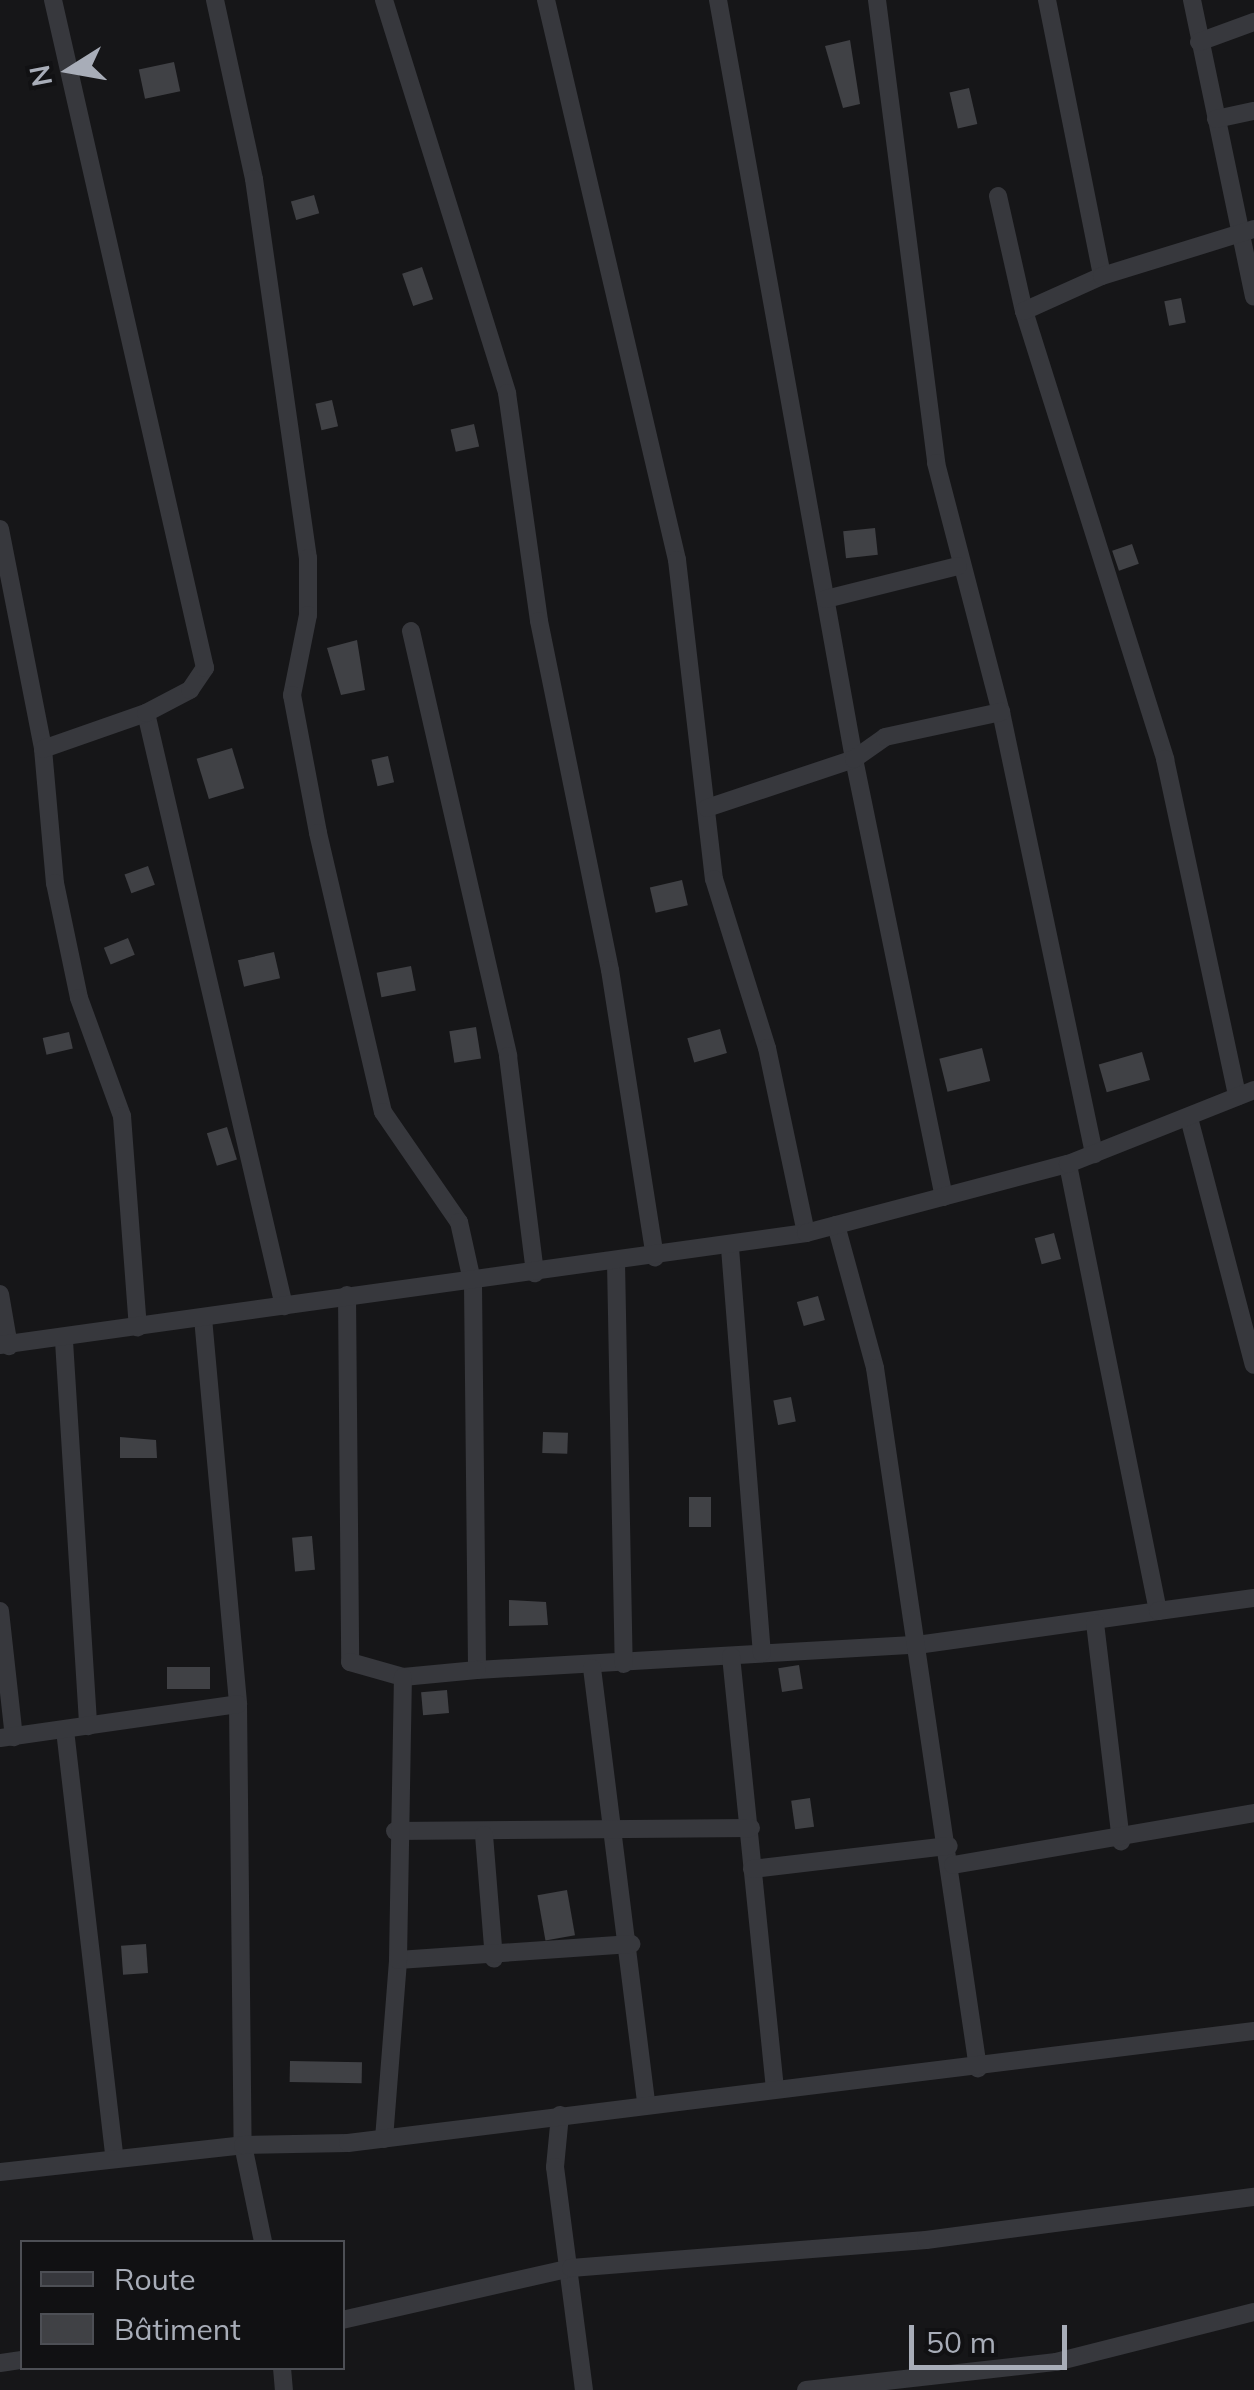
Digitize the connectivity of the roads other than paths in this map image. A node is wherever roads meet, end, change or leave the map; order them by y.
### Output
1 (53, 0) edge
2 (215, 0) edge
3 (384, 0) edge
4 (546, 0) edge
5 (718, 0) edge
6 (877, 0) edge
7 (1047, 0) edge
8 (1192, 0) edge
9 (1254, 22) edge
10 (1199, 42) junction
11 (1254, 111) edge
12 (1216, 119) junction
13 (998, 196) dead end
14 (1246, 232) edge
15 (1102, 276) junction
16 (1254, 297) edge
17 (1024, 310) junction
18 (0, 529) edge
19 (958, 566) junction
20 (826, 599) junction
21 (411, 631) dead end
22 (1001, 712) junction
23 (146, 713) junction
24 (43, 750) junction
25 (854, 759) junction
26 (707, 808) junction
27 (1246, 1093) edge
28 (1189, 1118) junction
29 (1094, 1154) junction
30 (1068, 1164) junction
31 (944, 1197) junction
32 (836, 1225) junction
33 (806, 1234) junction
34 (730, 1248) junction
35 (655, 1257) junction
36 (616, 1262) junction
37 (536, 1273) junction
38 (472, 1285) junction
39 (0, 1294) edge
40 (347, 1295) junction
41 (284, 1306) junction
42 (203, 1318) junction
43 (138, 1327) junction
44 (64, 1340) junction
45 (5, 1345) edge
46 (1254, 1365) edge
47 (1254, 1598) edge
48 (0, 1611) edge
49 (1158, 1611) junction
50 (1095, 1623) junction
51 (916, 1645) junction
52 (762, 1653) junction
53 (731, 1656) junction
54 (624, 1664) junction
55 (592, 1668) junction
56 (477, 1670) junction
57 (403, 1677) junction
58 (238, 1704) junction
59 (88, 1726) junction
60 (65, 1730) junction
61 (7, 1737) edge
62 (1254, 1813) edge
63 (751, 1828) junction
64 (396, 1832) junction
65 (607, 1834) junction
66 (484, 1836) junction
67 (1120, 1842) junction
68 (951, 1856) junction
69 (752, 1869) junction
70 (631, 1944) junction
71 (494, 1959) junction
72 (398, 1960) junction
73 (1254, 2032) edge
74 (978, 2068) junction
75 (775, 2088) junction
76 (646, 2102) junction
77 (560, 2115) junction
78 (384, 2139) junction
79 (242, 2145) junction
80 (114, 2156) junction
81 (0, 2172) edge
82 (1254, 2197) edge
83 (262, 2240) edge
84 (571, 2268) junction
85 (1254, 2312) edge
86 (345, 2319) edge
87 (584, 2390) edge
88 (806, 2390) edge

1 - 23 street
2 - 38 street
3 - 35 street
4 - 26 street
5 - 20 street
6 - 19 street
7 - 15 street
8 - 10 street
9 - 10 street
10 - 12 street
11 - 12 street
12 - 14 street
13 - 17 street
14 - 15 street
14 - 16 street
15 - 17 street
17 - 27 street
18 - 24 street
19 - 20 street
19 - 22 street
20 - 25 street
21 - 37 street
22 - 25 street
22 - 29 street
23 - 24 street
23 - 41 street
24 - 43 street
25 - 26 street
25 - 31 street
26 - 33 street
27 - 28 street
28 - 29 street
28 - 46 street
29 - 30 street
30 - 31 street
30 - 49 street
31 - 32 street
32 - 33 street
32 - 51 street
33 - 34 street
34 - 35 street
34 - 52 street
35 - 36 street
36 - 37 street
36 - 54 street
37 - 38 street
38 - 40 street
38 - 56 street
39 - 45 street
40 - 41 street
40 - 57 street
41 - 42 street
42 - 43 street
42 - 58 street
43 - 44 street
44 - 45 street
44 - 59 street
47 - 49 street
48 - 61 street
49 - 50 street
50 - 51 street
50 - 67 street
51 - 52 street
51 - 68 street
52 - 53 street
53 - 54 street
53 - 63 street
54 - 55 street
55 - 56 street
55 - 65 street
56 - 57 street
57 - 64 street
58 - 59 street
58 - 79 street
59 - 60 street
60 - 61 street
60 - 80 street
62 - 67 street
63 - 65 street
63 - 69 street
64 - 66 street
64 - 72 street
65 - 66 street
65 - 70 street
66 - 71 street
67 - 68 street
68 - 69 street
68 - 74 street
69 - 75 street
70 - 71 street
70 - 76 street
71 - 72 street
72 - 78 street
73 - 74 street
74 - 75 street
75 - 76 street
76 - 77 street
77 - 78 street
77 - 84 street
78 - 79 street
79 - 80 street
79 - 83 street
80 - 81 street
82 - 84 street
84 - 86 street
84 - 87 street
85 - 88 street

